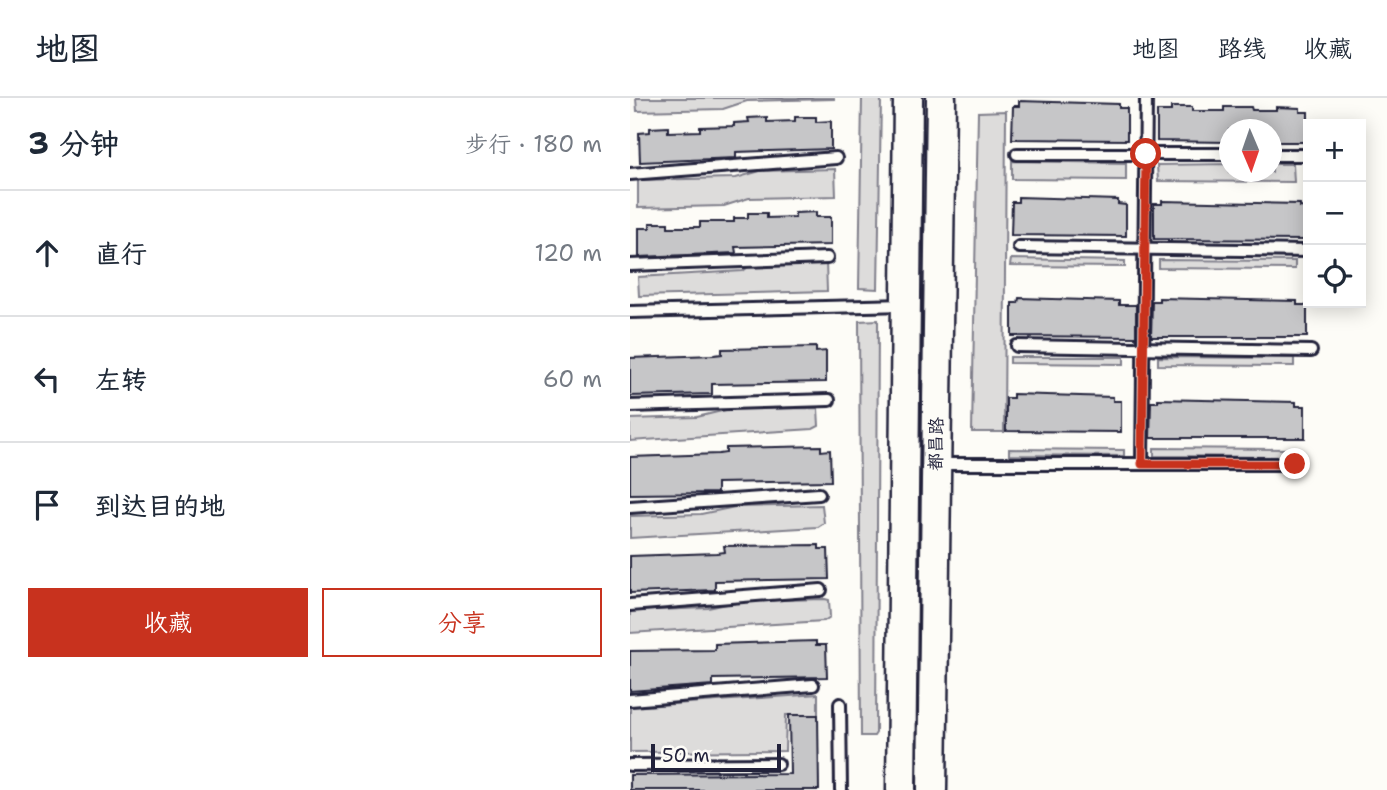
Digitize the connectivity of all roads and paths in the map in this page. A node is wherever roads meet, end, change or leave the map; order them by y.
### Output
1 (908, 98) edge
2 (941, 98) edge
3 (1146, 98) edge
4 (1017, 153) dead end
5 (1146, 154) junction
6 (1219, 155) edge
7 (1282, 155) edge
8 (1303, 155) edge
9 (836, 158) dead end
10 (630, 174) edge
11 (1019, 247) dead end
12 (1144, 249) junction
13 (1303, 251) edge
14 (827, 257) dead end
15 (630, 265) edge
16 (906, 305) junction
17 (630, 312) edge
18 (1017, 346) dead end
19 (1144, 348) junction
20 (1311, 351) dead end
21 (829, 400) dead end
22 (630, 407) edge
23 (936, 464) junction
24 (1142, 464) junction
25 (1295, 464) dead end
26 (819, 494) dead end
27 (630, 507) edge
28 (821, 590) dead end
29 (630, 605) edge
30 (813, 685) dead end
31 (630, 700) edge
32 (840, 704) dead end
33 (778, 764) dead end
34 (630, 765) edge
35 (841, 790) edge
36 (901, 790) edge
37 (932, 790) edge

1 - 16 main road, 都昌路
2 - 23 main road, 都昌路
3 - 5 lane
4 - 5 lane
5 - 6 lane
5 - 12 lane
7 - 8 lane
9 - 10 lane
11 - 12 lane
12 - 13 lane
12 - 19 lane
14 - 15 lane
16 - 17 lane
16 - 36 main road, 都昌路
18 - 19 lane
19 - 20 lane
19 - 24 lane
21 - 22 lane
23 - 24 lane
23 - 37 main road, 都昌路
24 - 25 lane
26 - 27 lane
28 - 29 lane
30 - 31 lane
32 - 35 lane
33 - 34 lane

